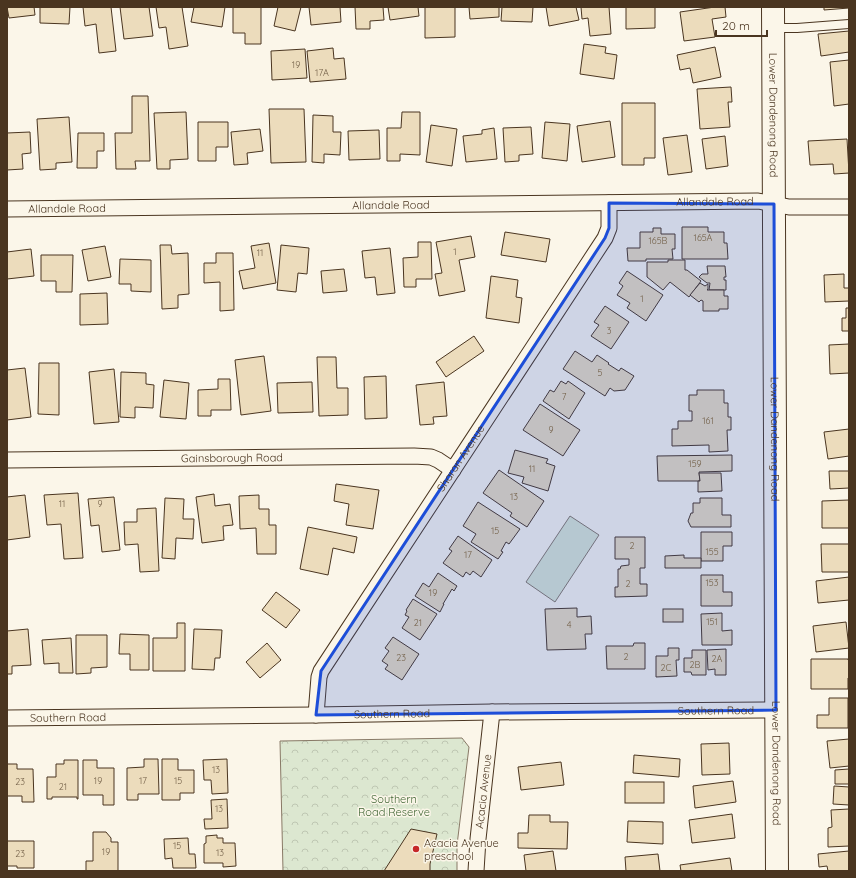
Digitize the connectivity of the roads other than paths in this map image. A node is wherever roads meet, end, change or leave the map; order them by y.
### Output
1 (773, 7) edge
2 (849, 24) edge
3 (773, 28) junction
4 (608, 203) junction
5 (774, 204) junction
6 (849, 207) edge
7 (7, 209) edge
8 (7, 460) edge
9 (453, 470) junction
10 (776, 710) junction
11 (492, 712) junction
12 (316, 715) junction
13 (7, 718) edge
14 (476, 871) edge
15 (777, 871) edge

1 - 3 highway, Lower Dandenong Road
2 - 3 lane
3 - 5 highway, Lower Dandenong Road
4 - 5 street, Allandale Road
4 - 7 street, Allandale Road
4 - 9 street, Sharan Avenue
5 - 6 street, Allandale Road
5 - 10 highway, Lower Dandenong Road
8 - 9 street, Gainsborough Road
9 - 12 street, Sharan Avenue
10 - 11 street, Southern Road
10 - 15 highway, Lower Dandenong Road
11 - 12 street, Southern Road
11 - 14 street, Acacia Avenue
12 - 13 street, Southern Road

